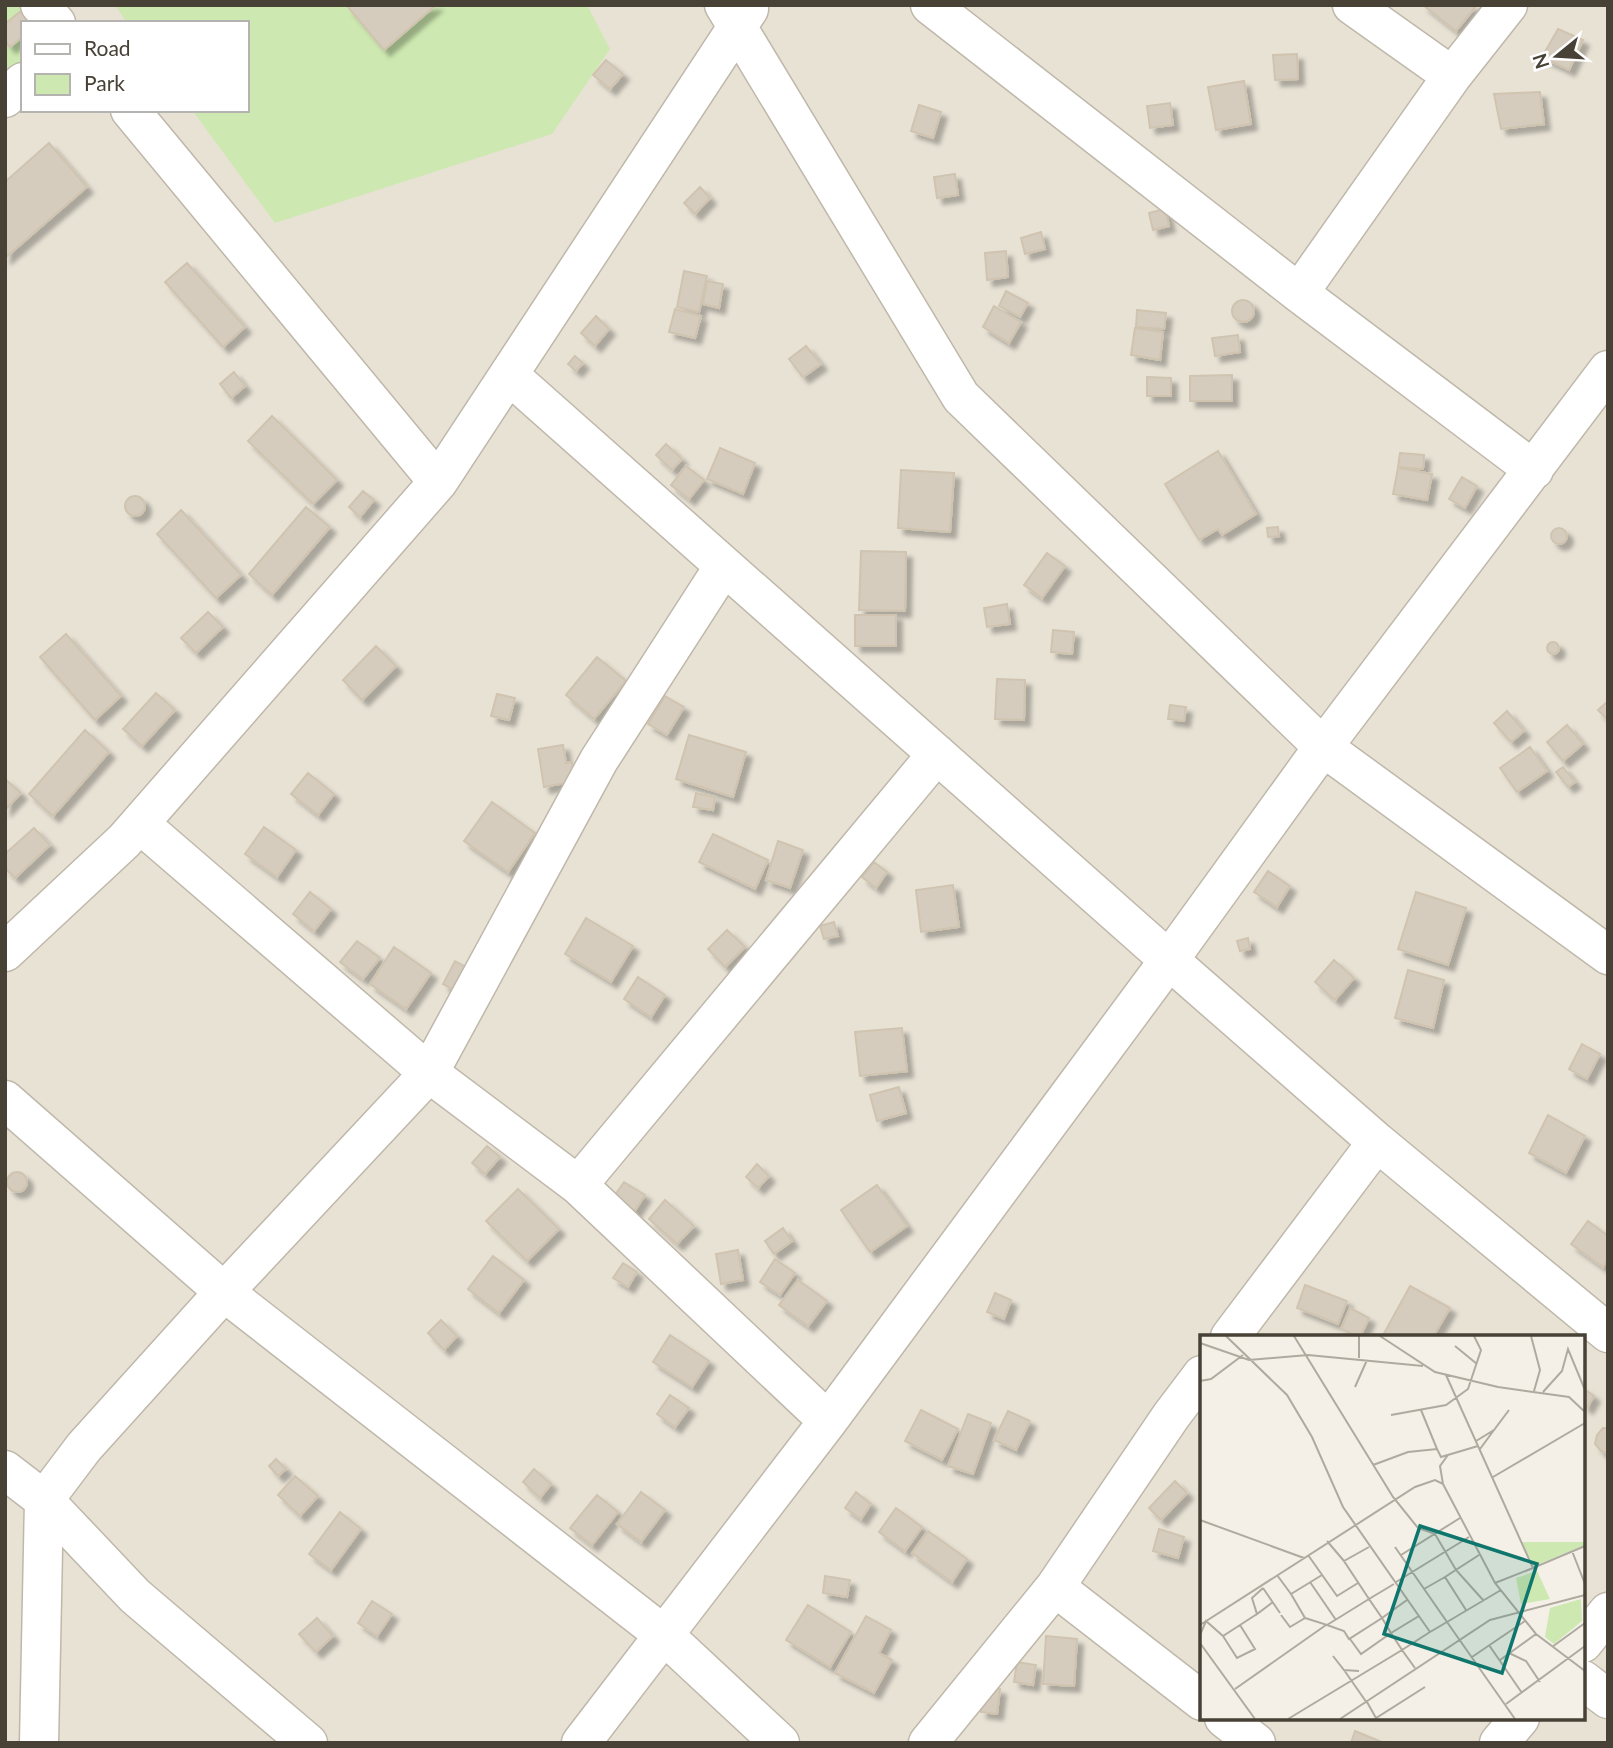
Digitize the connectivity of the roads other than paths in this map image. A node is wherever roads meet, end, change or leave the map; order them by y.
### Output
1 (40, 5) edge
2 (930, 5) edge
3 (1352, 5) edge
4 (1508, 5) edge
5 (737, 13) edge
6 (54, 21) edge
7 (1452, 76) junction
8 (21, 84) edge
9 (5, 98) edge
10 (132, 112) edge
11 (1299, 293) junction
12 (1608, 370) edge
13 (509, 375) junction
14 (1534, 470) junction
15 (438, 482) junction
16 (724, 566) junction
17 (1324, 747) junction
18 (937, 754) junction
19 (140, 824) junction
20 (5, 953) edge
21 (1608, 955) edge
22 (1169, 960) junction
23 (429, 1073) junction
24 (5, 1100) edge
25 (1377, 1142) junction
26 (578, 1185) junction
27 (224, 1292) junction
28 (1608, 1333) edge
29 (1232, 1335) edge
30 (1200, 1378) edge
31 (828, 1421) junction
32 (5, 1470) edge
33 (44, 1500) junction
34 (1055, 1587) junction
35 (1608, 1612) edge
36 (664, 1635) junction
37 (1585, 1641) edge
38 (1585, 1682) edge
39 (1200, 1699) edge
40 (1608, 1699) edge
41 (1227, 1720) edge
42 (1518, 1720) edge
43 (38, 1743) edge
44 (308, 1743) edge
45 (581, 1743) edge
46 (780, 1743) edge
47 (928, 1743) edge
48 (1256, 1743) edge
49 (1499, 1743) edge

1 - 6 street
2 - 11 street
3 - 7 street
4 - 7 street
5 - 13 street
5 - 17 street
7 - 11 street
8 - 9 street
10 - 15 street
11 - 14 street
12 - 14 street
13 - 15 street
13 - 16 street
14 - 17 street
15 - 19 street
16 - 18 street
16 - 23 street
17 - 21 street
17 - 22 street
18 - 22 street
18 - 26 street
19 - 20 street
19 - 23 street
22 - 25 street
22 - 31 street
23 - 26 street
23 - 27 street
24 - 27 street
25 - 28 street
25 - 29 street
26 - 31 street
27 - 33 street
27 - 36 street
30 - 34 street
31 - 36 street
32 - 33 street
33 - 43 street
33 - 44 street
34 - 39 street
34 - 47 street
35 - 37 street
36 - 45 street
36 - 46 street
38 - 40 street
41 - 48 street
42 - 49 street

